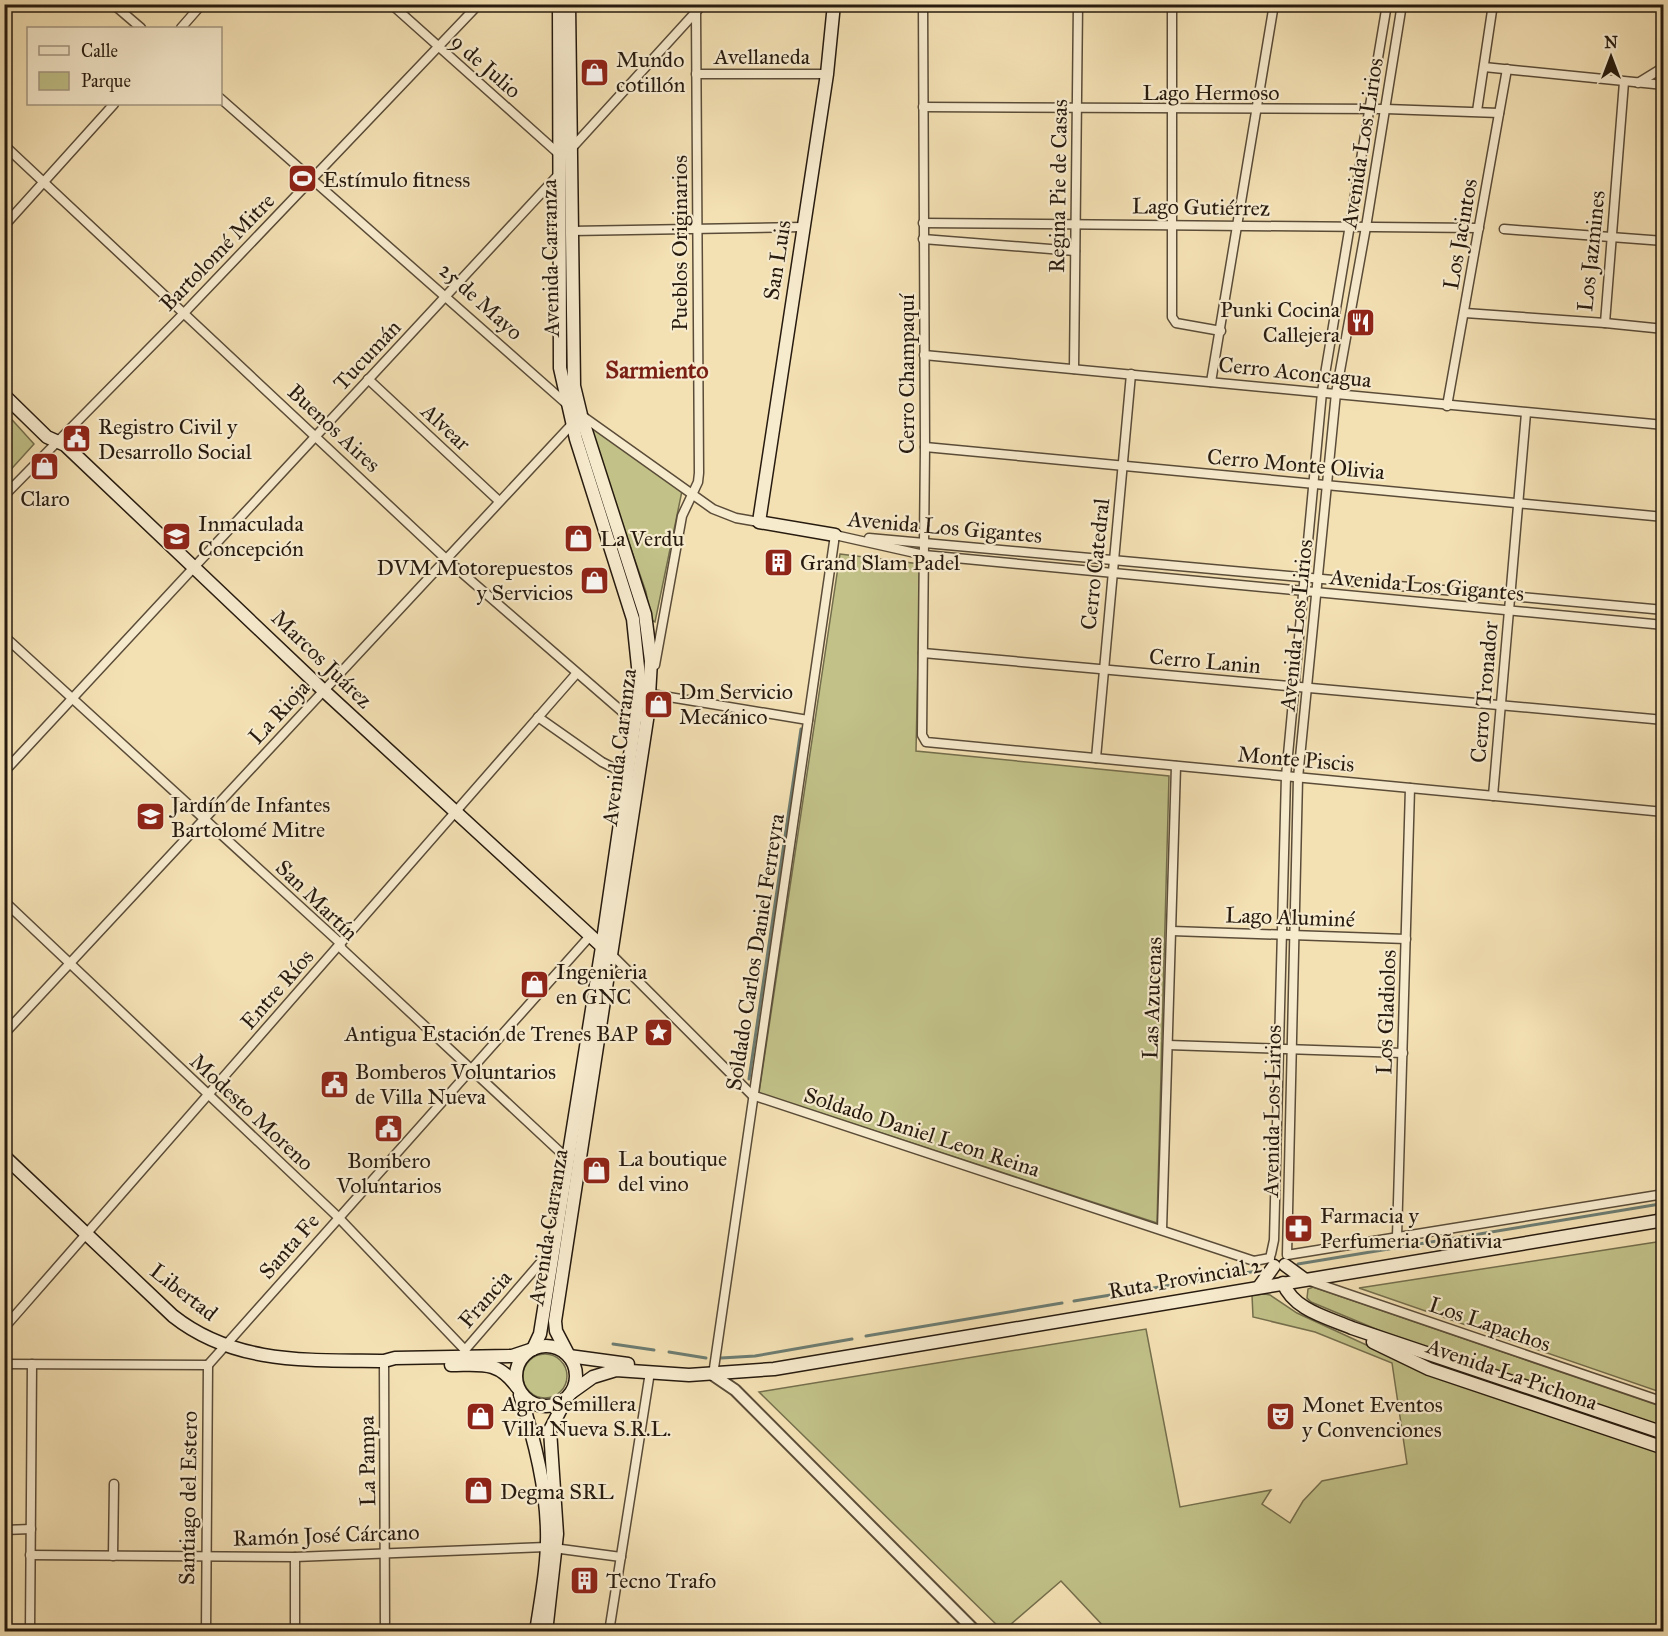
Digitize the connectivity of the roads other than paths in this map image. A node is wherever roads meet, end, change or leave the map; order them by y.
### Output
1 (113, 4) edge
2 (202, 4) edge
3 (391, 4) edge
4 (478, 4) edge
5 (559, 4) edge
6 (569, 4) edge
7 (704, 4) edge
8 (834, 4) edge
9 (923, 4) edge
10 (1078, 4) edge
11 (1172, 4) edge
12 (1274, 4) edge
13 (1387, 4) edge
14 (1402, 4) edge
15 (1493, 4) edge
16 (696, 13) junction
17 (140, 27) edge
18 (182, 27) edge
19 (438, 48) junction
20 (1484, 67) junction
21 (1664, 67) edge
22 (1507, 69) junction
23 (696, 74) junction
24 (827, 74) junction
25 (1624, 82) junction
26 (1638, 83) junction
27 (1664, 86) edge
28 (222, 100) edge
29 (113, 105) edge
30 (923, 107) junction
31 (1077, 109) junction
32 (1386, 109) junction
33 (1172, 110) junction
34 (1256, 110) junction
35 (1369, 110) junction
36 (1477, 111) junction
37 (1499, 113) junction
38 (4, 145) edge
39 (565, 152) junction
40 (560, 173) junction
41 (313, 179) junction
42 (44, 181) junction
43 (923, 223) junction
44 (1075, 224) junction
45 (1173, 224) junction
46 (1237, 225) junction
47 (4, 226) edge
48 (1351, 226) junction
49 (804, 227) junction
50 (1366, 227) junction
51 (697, 228) junction
52 (1479, 228) junction
53 (1504, 229) dead end
54 (571, 231) junction
55 (1612, 236) junction
56 (923, 239) junction
57 (1664, 241) edge
58 (1075, 251) junction
59 (444, 297) junction
60 (184, 312) junction
61 (1465, 314) junction
62 (1605, 323) junction
63 (1664, 329) edge
64 (1221, 331) junction
65 (924, 354) junction
66 (1074, 369) junction
67 (1131, 374) junction
68 (368, 380) junction
69 (1211, 382) junction
70 (1322, 392) junction
71 (1336, 393) junction
72 (4, 395) edge
73 (566, 404) junction
74 (1448, 406) junction
75 (1526, 413) junction
76 (577, 420) junction
77 (1664, 425) edge
78 (316, 435) junction
79 (57, 442) junction
80 (925, 447) junction
81 (1123, 466) junction
82 (1314, 484) junction
83 (1328, 485) junction
84 (693, 494) junction
85 (4, 496) edge
86 (499, 501) junction
87 (1520, 503) junction
88 (1664, 517) edge
89 (759, 522) junction
90 (835, 535) junction
91 (924, 543) junction
92 (924, 555) junction
93 (446, 558) junction
94 (1114, 560) junction
95 (195, 566) junction
96 (1113, 574) junction
97 (1306, 578) junction
98 (1319, 580) junction
99 (1304, 591) junction
100 (1318, 593) junction
101 (1511, 597) junction
102 (1664, 610) edge
103 (1510, 611) junction
104 (1664, 625) edge
105 (4, 636) edge
106 (923, 653) junction
107 (1103, 670) junction
108 (576, 674) junction
109 (1295, 687) junction
110 (1308, 688) junction
111 (651, 689) junction
112 (323, 690) junction
113 (72, 699) junction
114 (1500, 706) junction
115 (642, 715) junction
116 (538, 717) junction
117 (808, 720) junction
118 (1664, 720) edge
119 (926, 742) joint
120 (1096, 758) junction
121 (1176, 766) junction
122 (4, 772) edge
123 (628, 775) junction
124 (1286, 776) junction
125 (1298, 777) junction
126 (1410, 788) junction
127 (1493, 796) junction
128 (456, 812) junction
129 (1664, 812) edge
130 (205, 819) junction
131 (4, 901) edge
132 (1172, 931) junction
133 (1281, 934) junction
134 (1294, 935) junction
135 (590, 936) junction
136 (1406, 939) junction
137 (340, 945) junction
138 (606, 951) junction
139 (69, 962) junction
140 (4, 1034) edge
141 (1168, 1046) junction
142 (1279, 1049) junction
143 (1292, 1050) junction
144 (1403, 1053) junction
145 (472, 1069) junction
146 (752, 1095) junction
147 (207, 1096) junction
148 (4, 1156) edge
149 (574, 1160) junction
150 (1664, 1176) edge
151 (1663, 1194) edge
152 (338, 1217) junction
153 (1662, 1220) edge
154 (1162, 1230) junction
155 (86, 1235) junction
156 (1397, 1237) junction
157 (555, 1245) junction
158 (1277, 1259) junction
159 (1304, 1279) junction
160 (1283, 1283) junction
161 (1259, 1287) junction
162 (4, 1328) edge
163 (1352, 1328) junction
164 (226, 1346) junction
165 (531, 1349) junction
166 (465, 1353) junction
167 (568, 1355) junction
168 (384, 1361) junction
169 (4, 1364) edge
170 (32, 1364) junction
171 (208, 1365) junction
172 (650, 1372) junction
173 (713, 1375) junction
174 (519, 1392) junction
175 (569, 1396) junction
176 (1664, 1402) edge
177 (1664, 1433) edge
178 (1664, 1448) edge
179 (114, 1484) dead end
180 (31, 1529) junction
181 (4, 1530) edge
182 (551, 1547) junction
183 (386, 1551) junction
184 (30, 1555) junction
185 (205, 1555) junction
186 (113, 1556) junction
187 (295, 1557) junction
188 (621, 1557) junction
189 (30, 1632) edge
190 (206, 1632) edge
191 (295, 1632) edge
192 (385, 1632) edge
193 (536, 1632) edge
194 (546, 1632) edge
195 (609, 1632) edge
196 (976, 1632) edge

1 - 17 street
2 - 18 street
3 - 19 street, 9 de Julio
4 - 19 street, Bartolomé Mitre
5 - 39 main road, Avenida Carranza
6 - 39 main road, Avenida Carranza
7 - 16 street
8 - 24 main road, San Luis
9 - 30 street, Cerro Champaquí
10 - 31 street, Regina Pie de Casas
11 - 33 street
12 - 34 street
13 - 35 street, Avenida Los Lirios
14 - 32 street, Avenida Los Lirios
15 - 20 street
16 - 23 street, Pueblos Originarios
16 - 39 street
19 - 39 street, 9 de Julio
19 - 41 street, Bartolomé Mitre
20 - 22 street
20 - 36 street
21 - 26 street
22 - 25 street
22 - 37 street, Los Jacintos
23 - 24 street, Avellaneda
23 - 51 street, Pueblos Originarios
24 - 49 main road, San Luis
25 - 26 street
25 - 55 street, Los Jazmines
26 - 27 street
28 - 41 street, 25 de Mayo
29 - 42 street
30 - 31 street, Lago Hermoso
30 - 43 street, Cerro Champaquí
31 - 33 street, Lago Hermoso
31 - 44 street, Regina Pie de Casas
32 - 35 street, Lago Hermoso
32 - 36 street, Lago Hermoso
32 - 50 street, Avenida Los Lirios
33 - 34 street, Lago Hermoso
33 - 45 street
34 - 35 street, Lago Hermoso
34 - 46 street
35 - 48 street, Avenida Los Lirios
36 - 37 street, Lago Hermoso
37 - 52 street, Los Jacintos
38 - 42 street, Buenos Aires
39 - 40 main road, Avenida Carranza
39 - 54 main road, Avenida Carranza
40 - 59 street, Tucumán
40 - 73 main road, Avenida Carranza
41 - 59 street, 25 de Mayo
41 - 60 street, Bartolomé Mitre
42 - 47 street
42 - 60 street, Buenos Aires
43 - 44 street, Lago Gutiérrez
43 - 56 street, Cerro Champaquí
44 - 45 street, Lago Gutiérrez
44 - 58 street, Regina Pie de Casas
45 - 46 street, Lago Gutiérrez
45 - 64 street
46 - 48 street, Lago Gutiérrez
46 - 64 street
48 - 50 street, Lago Gutiérrez
48 - 70 street, Avenida Los Lirios
49 - 51 street
49 - 89 main road, San Luis
50 - 52 street, Lago Gutiérrez
50 - 71 street, Avenida Los Lirios
51 - 54 street
51 - 84 street, Pueblos Originarios
52 - 61 street, Los Jacintos
53 - 55 street
54 - 76 main road, Avenida Carranza
55 - 57 street
55 - 62 street, Los Jazmines
56 - 58 street
56 - 65 street, Cerro Champaquí
58 - 66 street, Regina Pie de Casas
59 - 68 street, Tucumán
59 - 73 street, 25 de Mayo
60 - 78 street, Buenos Aires
60 - 79 street, Bartolomé Mitre
61 - 62 street, Los Jazmines
61 - 74 street, Los Jacintos
62 - 63 street
64 - 69 street
65 - 66 street, Cerro Aconcagua
65 - 80 street, Cerro Champaquí
66 - 67 street, Cerro Aconcagua
67 - 69 street, Cerro Aconcagua
67 - 81 street, Cerro Catedral
68 - 78 street, Tucumán
68 - 86 street, Alvear
69 - 70 street, Cerro Aconcagua
70 - 71 street, Cerro Aconcagua
70 - 82 street, Avenida Los Lirios
71 - 74 street, Cerro Aconcagua
71 - 83 street, Avenida Los Lirios
72 - 79 main road, Marcos Juárez
73 - 76 main road, Avenida Carranza
74 - 75 street, Cerro Aconcagua
75 - 77 street, Cerro Aconcagua
75 - 87 street, Cerro Tronador
76 - 84 street
76 - 86 street, La Rioja
76 - 111 main road, Avenida Carranza
76 - 115 main road, Avenida Carranza
78 - 93 street, Buenos Aires
78 - 95 street, Tucumán
79 - 85 street, Bartolomé Mitre
79 - 95 main road, Marcos Juárez
80 - 81 street, Cerro Monte Olivia
80 - 91 street, Cerro Champaquí
81 - 82 street, Cerro Monte Olivia
81 - 94 street, Cerro Catedral
82 - 83 street, Cerro Monte Olivia
82 - 97 street, Avenida Los Lirios
83 - 87 street, Cerro Monte Olivia
83 - 98 street, Avenida Los Lirios
84 - 89 street
84 - 111 street, Pueblos Originarios
86 - 93 street, La Rioja
87 - 88 street, Cerro Monte Olivia
87 - 101 street, Cerro Tronador
89 - 90 main road
90 - 91 street, Avenida Los Gigantes
90 - 92 street, Avenida Los Gigantes
90 - 117 street, Soldado Carlos Daniel Ferreyra
91 - 92 street, Cerro Champaquí
91 - 94 street, Avenida Los Gigantes
92 - 96 street, Avenida Los Gigantes
92 - 106 street, Cerro Champaquí
93 - 108 street, Buenos Aires
93 - 112 street, La Rioja
94 - 96 street, Cerro Catedral
94 - 97 street, Avenida Los Gigantes
95 - 112 main road, Marcos Juárez
95 - 113 street, Tucumán
96 - 99 street, Avenida Los Gigantes
96 - 107 street, Cerro Catedral
97 - 98 street, Avenida Los Gigantes
97 - 99 street, Avenida Los Lirios
98 - 100 street, Avenida Los Lirios
98 - 101 street, Avenida Los Gigantes
99 - 100 street, Avenida Los Gigantes
99 - 109 street, Avenida Los Lirios
100 - 103 street, Avenida Los Gigantes
100 - 110 street, Avenida Los Lirios
101 - 102 street, Avenida Los Gigantes
101 - 103 street, Cerro Tronador
103 - 104 street, Avenida Los Gigantes
103 - 114 street, Cerro Tronador
105 - 113 street, San Martín
106 - 107 street, Cerro Lanin
106 - 119 street, Cerro Champaquí
107 - 109 street, Cerro Lanin
107 - 120 street, Cerro Catedral
108 - 115 street, Buenos Aires
108 - 116 street, Entre Ríos
109 - 110 street, Cerro Lanin
109 - 124 street, Avenida Los Lirios
110 - 114 street, Cerro Lanin
110 - 125 street, Avenida Los Lirios
111 - 115 main road, Avenida Carranza
111 - 117 street
112 - 128 main road, Marcos Juárez
112 - 130 street, La Rioja
113 - 122 street, Tucumán
113 - 130 street, San Martín
114 - 118 street, Cerro Lanin
114 - 127 street, Cerro Tronador
115 - 123 main road, Avenida Carranza
115 - 138 main road, Avenida Carranza
116 - 123 street
116 - 128 street, Entre Ríos
117 - 146 street, Soldado Carlos Daniel Ferreyra
119 - 120 street, Monte Piscis
120 - 121 street, Monte Piscis
121 - 124 street, Monte Piscis
121 - 132 street, Las Azucenas
123 - 138 main road, Avenida Carranza
124 - 125 street, Monte Piscis
124 - 133 street, Avenida Los Lirios
125 - 126 street, Monte Piscis
125 - 134 street, Avenida Los Lirios
126 - 127 street, Monte Piscis
126 - 136 street, Los Gladiolos
127 - 129 street, Monte Piscis
128 - 135 main road, Marcos Juárez
128 - 137 street, Entre Ríos
130 - 137 street, San Martín
130 - 139 street, La Rioja
131 - 139 street, Modesto Moreno
132 - 133 street, Lago Aluminé
132 - 141 street, Las Azucenas
133 - 134 street, Lago Aluminé
133 - 142 street, Avenida Los Lirios
134 - 136 street, Lago Aluminé
134 - 143 street, Avenida Los Lirios
135 - 138 main road, Marcos Juárez
135 - 145 street, Santa Fe
136 - 144 street, Los Gladiolos
137 - 145 street, San Martín
137 - 147 street, Entre Ríos
138 - 146 street, Soldado Daniel Leon Reina
138 - 149 main road, Avenida Carranza
139 - 140 street, La Rioja
139 - 147 street, Modesto Moreno
141 - 142 street
141 - 154 street, Las Azucenas
142 - 143 street
142 - 158 street, Avenida Los Lirios
143 - 144 street
143 - 158 street, Avenida Los Lirios
144 - 156 street, Los Gladiolos
145 - 149 street, San Martín
145 - 152 street, Santa Fe
146 - 154 street, Soldado Daniel Leon Reina
146 - 173 street, Soldado Carlos Daniel Ferreyra
147 - 152 street, Modesto Moreno
147 - 155 street, Entre Ríos
148 - 155 main road, Libertad
149 - 157 main road, Avenida Carranza
149 - 167 main road, Avenida Carranza
150 - 151 street
151 - 153 street
151 - 156 street, Soldado Daniel Leon Reina
152 - 164 street, Santa Fe
152 - 166 street, Modesto Moreno
153 - 159 main road, Ruta Provincial 2
154 - 158 street, Soldado Daniel Leon Reina
155 - 162 street, Entre Ríos
155 - 164 main road, Libertad
156 - 158 street, Soldado Daniel Leon Reina
157 - 165 main road, Avenida Carranza
157 - 166 street, Francia
158 - 159 main road
158 - 161 main road
159 - 160 main road, Ruta Provincial 2
159 - 176 street, Los Lapachos
160 - 161 main road, Ruta Provincial 2
160 - 163 main road, Avenida La Pichona
161 - 173 main road, Ruta Provincial 2
163 - 177 main road, Avenida La Pichona
163 - 178 main road, Avenida La Pichona
164 - 168 main road, Libertad
164 - 171 street, Santa Fe
165 - 166 main road, Libertad
165 - 167 main road
165 - 174 main road
166 - 168 main road, Libertad
167 - 173 main road
167 - 175 main road
168 - 174 main road, Libertad
168 - 183 street, La Pampa
169 - 170 street
170 - 171 street
170 - 180 street
171 - 185 street, Santiago del Estero
172 - 173 main road
172 - 175 main road
172 - 188 street
173 - 196 street
174 - 175 main road
174 - 182 main road
175 - 182 main road
179 - 186 street
180 - 181 street
180 - 184 street
182 - 183 street, Ramón José Cárcano
182 - 188 street, Ramón José Cárcano
182 - 193 main road
182 - 194 main road
183 - 187 street, Ramón José Cárcano
183 - 192 street, La Pampa
184 - 186 street, Ramón José Cárcano
184 - 189 street
185 - 186 street, Ramón José Cárcano
185 - 187 street, Ramón José Cárcano
185 - 190 street, Santiago del Estero
187 - 191 street
188 - 195 street

